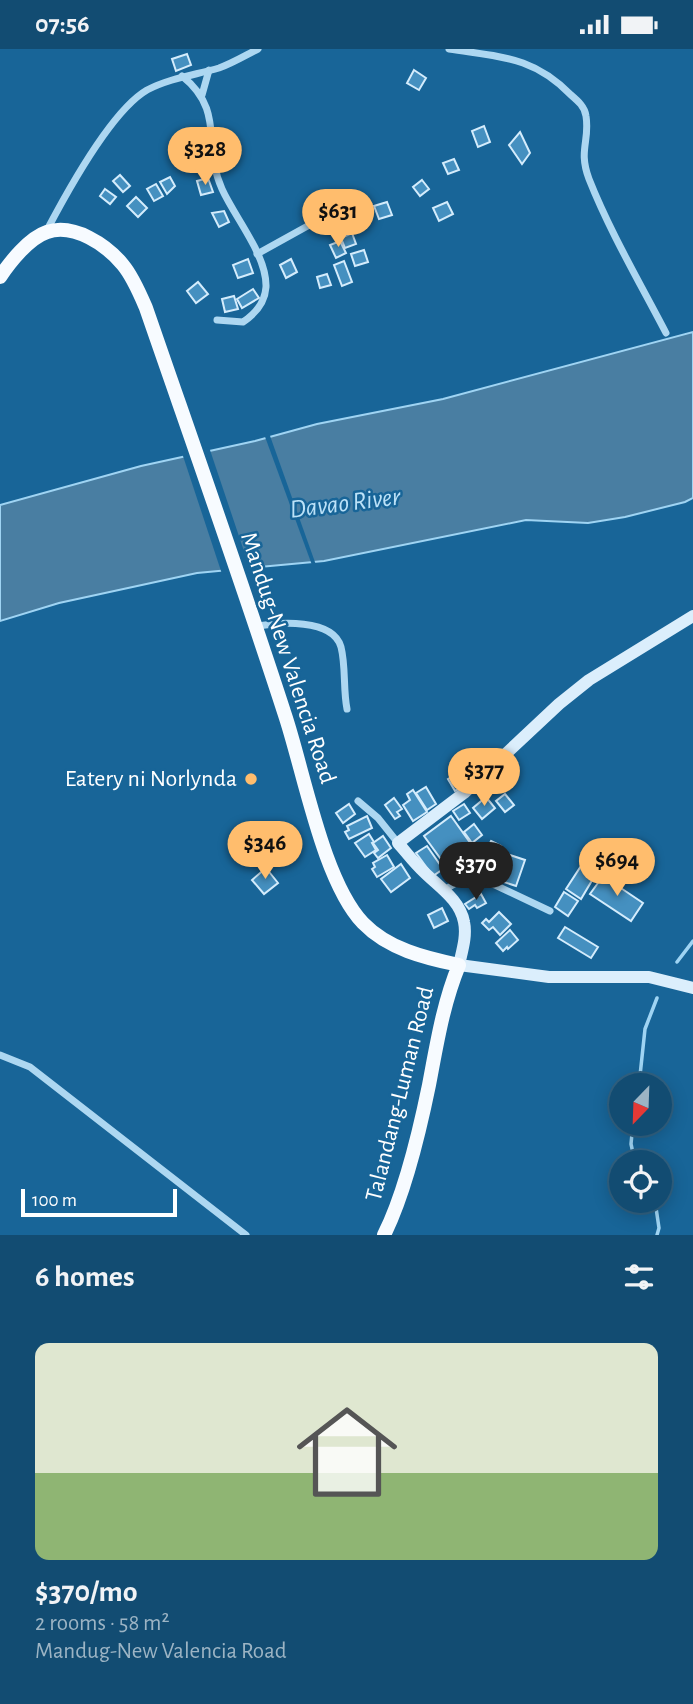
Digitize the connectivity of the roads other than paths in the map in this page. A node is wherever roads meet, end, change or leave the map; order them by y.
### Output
1 (258, 49) edge
2 (449, 49) edge
3 (209, 70) junction
4 (183, 76) junction
5 (202, 95) junction
6 (313, 223) dead end
7 (46, 232) junction
8 (257, 254) junction
9 (0, 277) edge
10 (218, 320) dead end
11 (667, 333) dead end
12 (693, 616) edge
13 (255, 627) junction
14 (347, 709) dead end
15 (358, 801) dead end
16 (398, 843) junction
17 (444, 890) junction
18 (550, 911) dead end
19 (459, 965) junction
20 (693, 988) edge
21 (0, 1055) edge
22 (246, 1235) edge
23 (384, 1235) edge

1 - 3 street
2 - 11 street
3 - 4 street
3 - 5 street
4 - 5 street
4 - 7 street
5 - 8 street
6 - 8 street
7 - 9 main road
7 - 13 main road, Mandug-New Valencia Road
8 - 10 street
12 - 16 street
13 - 14 street
13 - 19 main road, Mandug-New Valencia Road
15 - 16 street
16 - 17 street
17 - 18 street
17 - 19 street
19 - 20 street, Mandug-New Valencia Road
19 - 23 main road, Talandang-Luman Road
21 - 22 street

